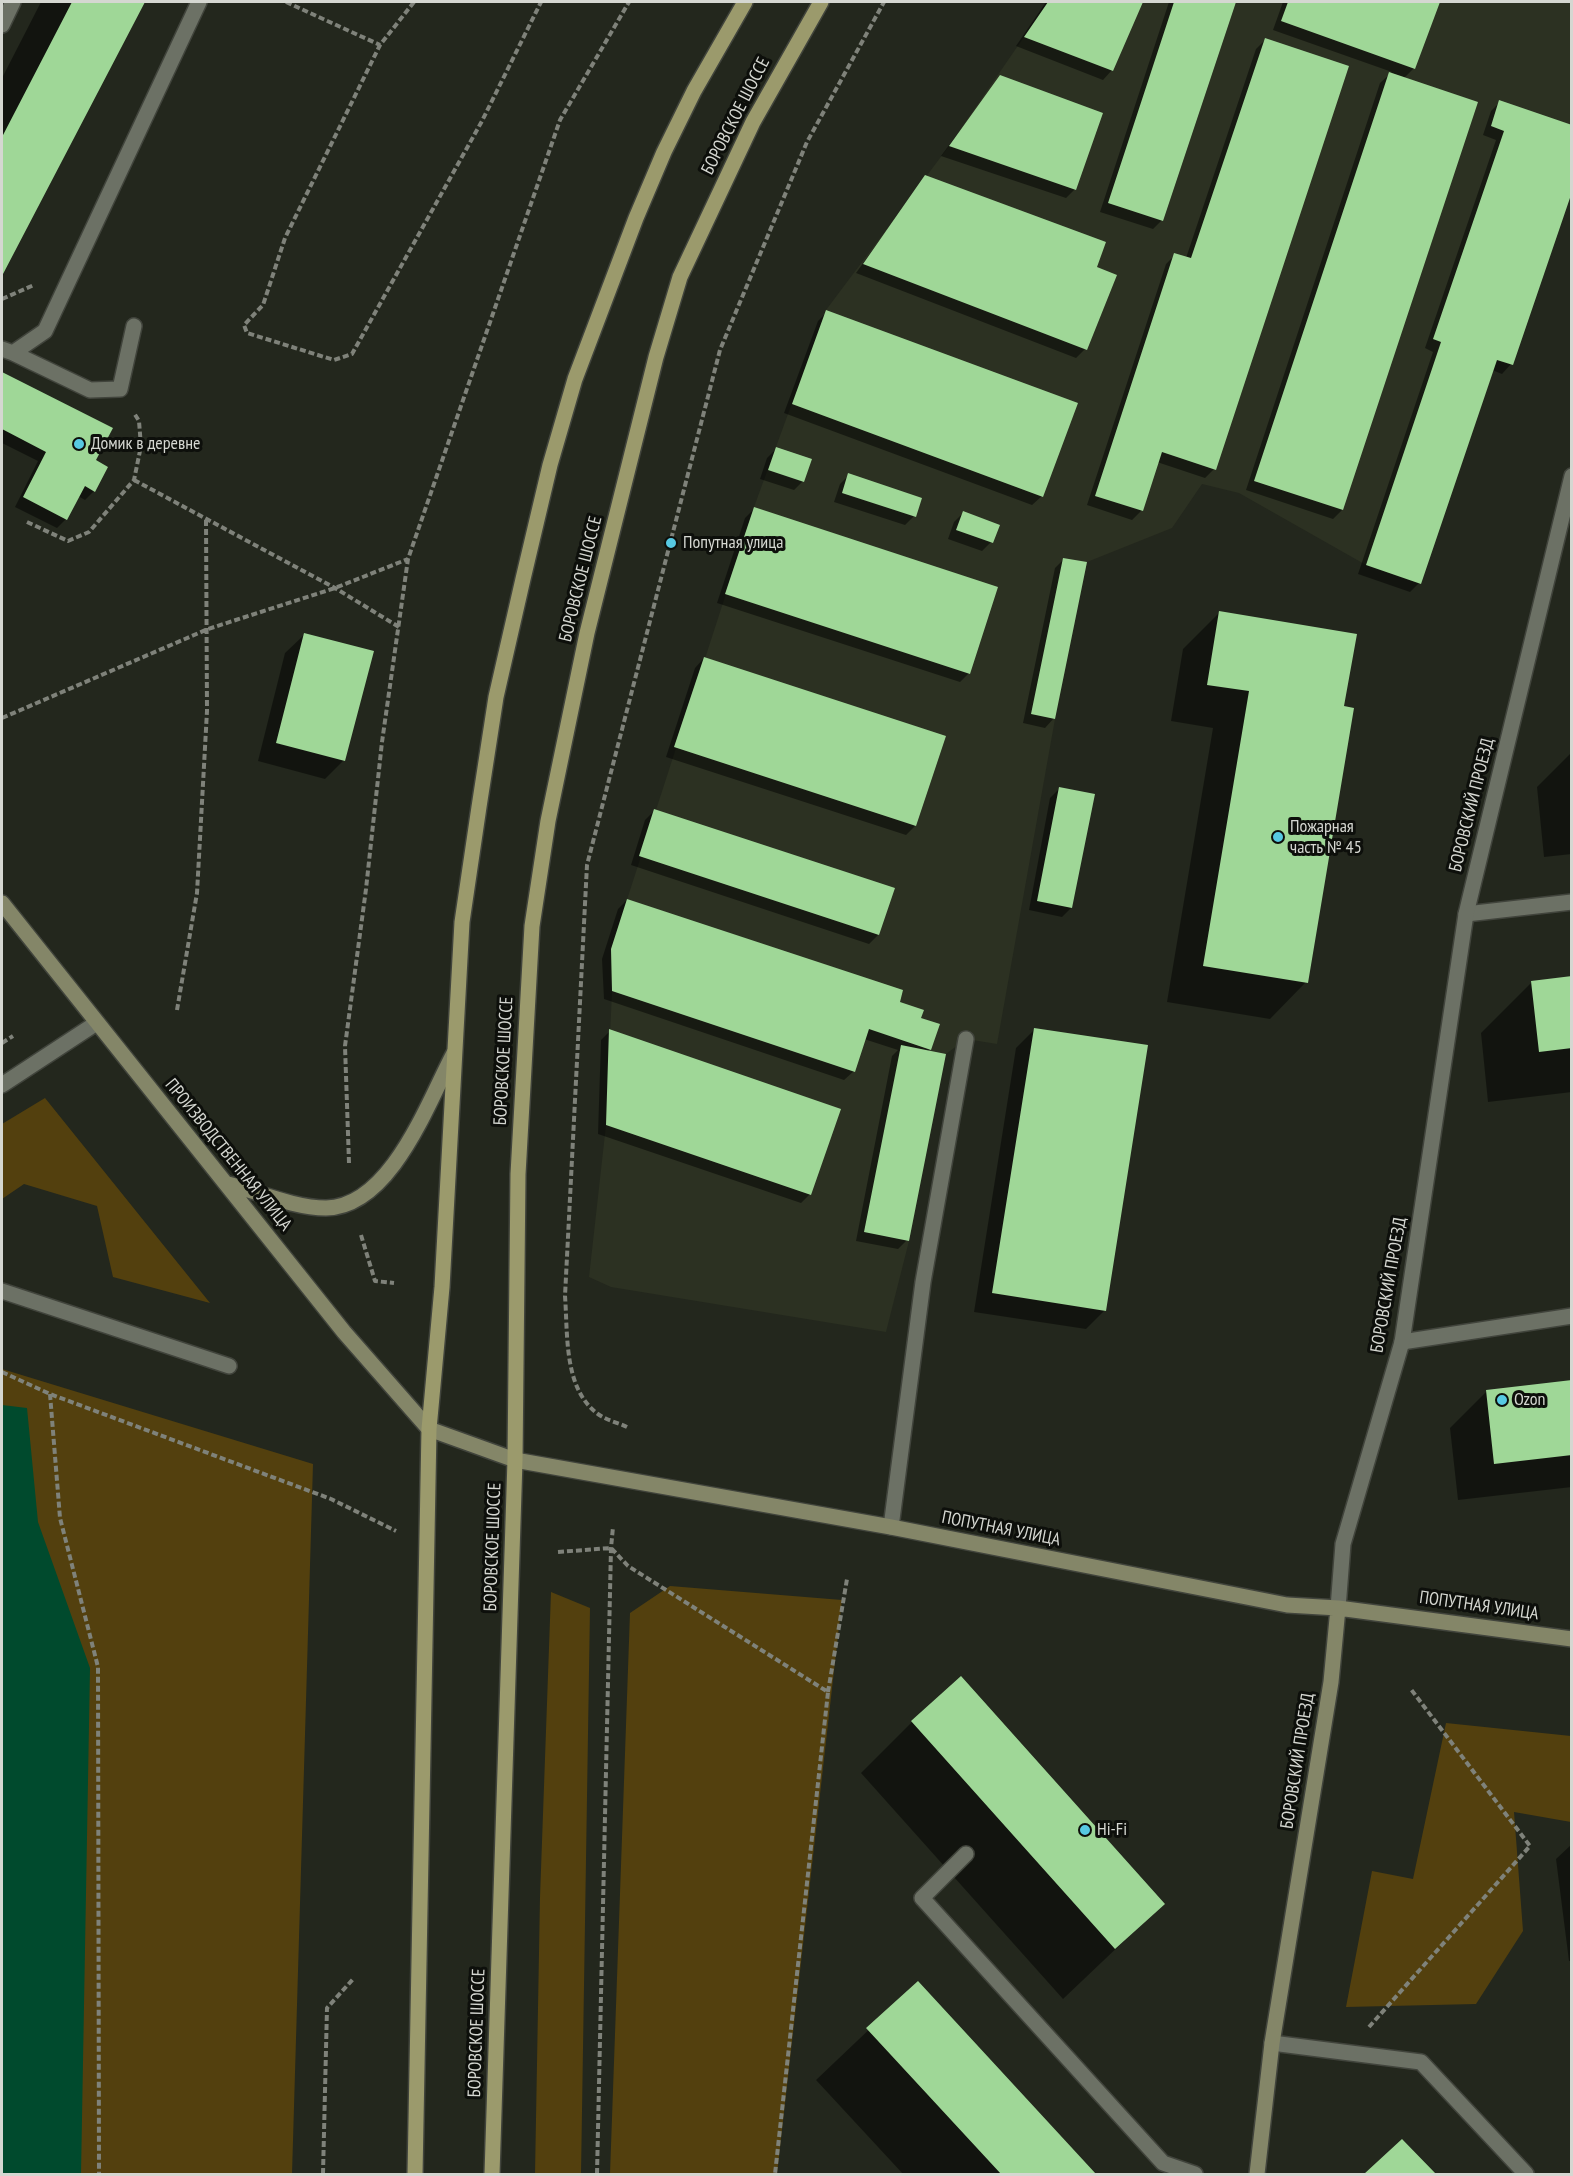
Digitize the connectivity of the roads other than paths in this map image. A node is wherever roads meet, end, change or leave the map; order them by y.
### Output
1 (13, 2) edge
2 (200, 2) edge
3 (746, 2) edge
4 (822, 2) edge
5 (2, 24) edge
6 (134, 326) dead end
7 (7, 351) edge
8 (1572, 476) edge
9 (1572, 902) edge
10 (2, 903) edge
11 (1466, 914) junction
12 (95, 1024) junction
13 (966, 1039) dead end
14 (454, 1053) junction
15 (2, 1085) edge
16 (228, 1184) junction
17 (2, 1291) edge
18 (1572, 1316) edge
19 (1401, 1342) junction
20 (229, 1366) dead end
21 (429, 1429) junction
22 (516, 1460) junction
23 (891, 1527) junction
24 (1338, 1608) junction
25 (1572, 1639) edge
26 (966, 1854) dead end
27 (1272, 2043) junction
28 (415, 2175) edge
29 (492, 2175) edge
30 (1195, 2175) edge
31 (1257, 2175) edge
32 (1526, 2175) edge

1 - 5 street
2 - 7 street
3 - 14 main road
4 - 22 main road, БОРОВСКОЕ ШОССЕ
6 - 7 street
8 - 11 street, БОРОВСКИЙ ПРОЕЗД
9 - 11 street
10 - 12 street, ПРОИЗВОДСТВЕННАЯ УЛИЦА
11 - 19 street, БОРОВСКИЙ ПРОЕЗД
12 - 15 street
12 - 16 street, ПРОИЗВОДСТВЕННАЯ УЛИЦА
13 - 23 street
14 - 16 street
14 - 21 main road
16 - 21 street, ПРОИЗВОДСТВЕННАЯ УЛИЦА
17 - 20 street
18 - 19 street
19 - 24 street, БОРОВСКИЙ ПРОЕЗД
21 - 22 street, ПОПУТНАЯ УЛИЦА
21 - 28 main road
22 - 23 street, ПОПУТНАЯ УЛИЦА
22 - 29 main road, БОРОВСКОЕ ШОССЕ
23 - 24 street, ПОПУТНАЯ УЛИЦА
24 - 25 street, ПОПУТНАЯ УЛИЦА
24 - 27 street, БОРОВСКИЙ ПРОЕЗД
26 - 30 street
27 - 31 street, БОРОВСКИЙ ПРОЕЗД
27 - 32 street

